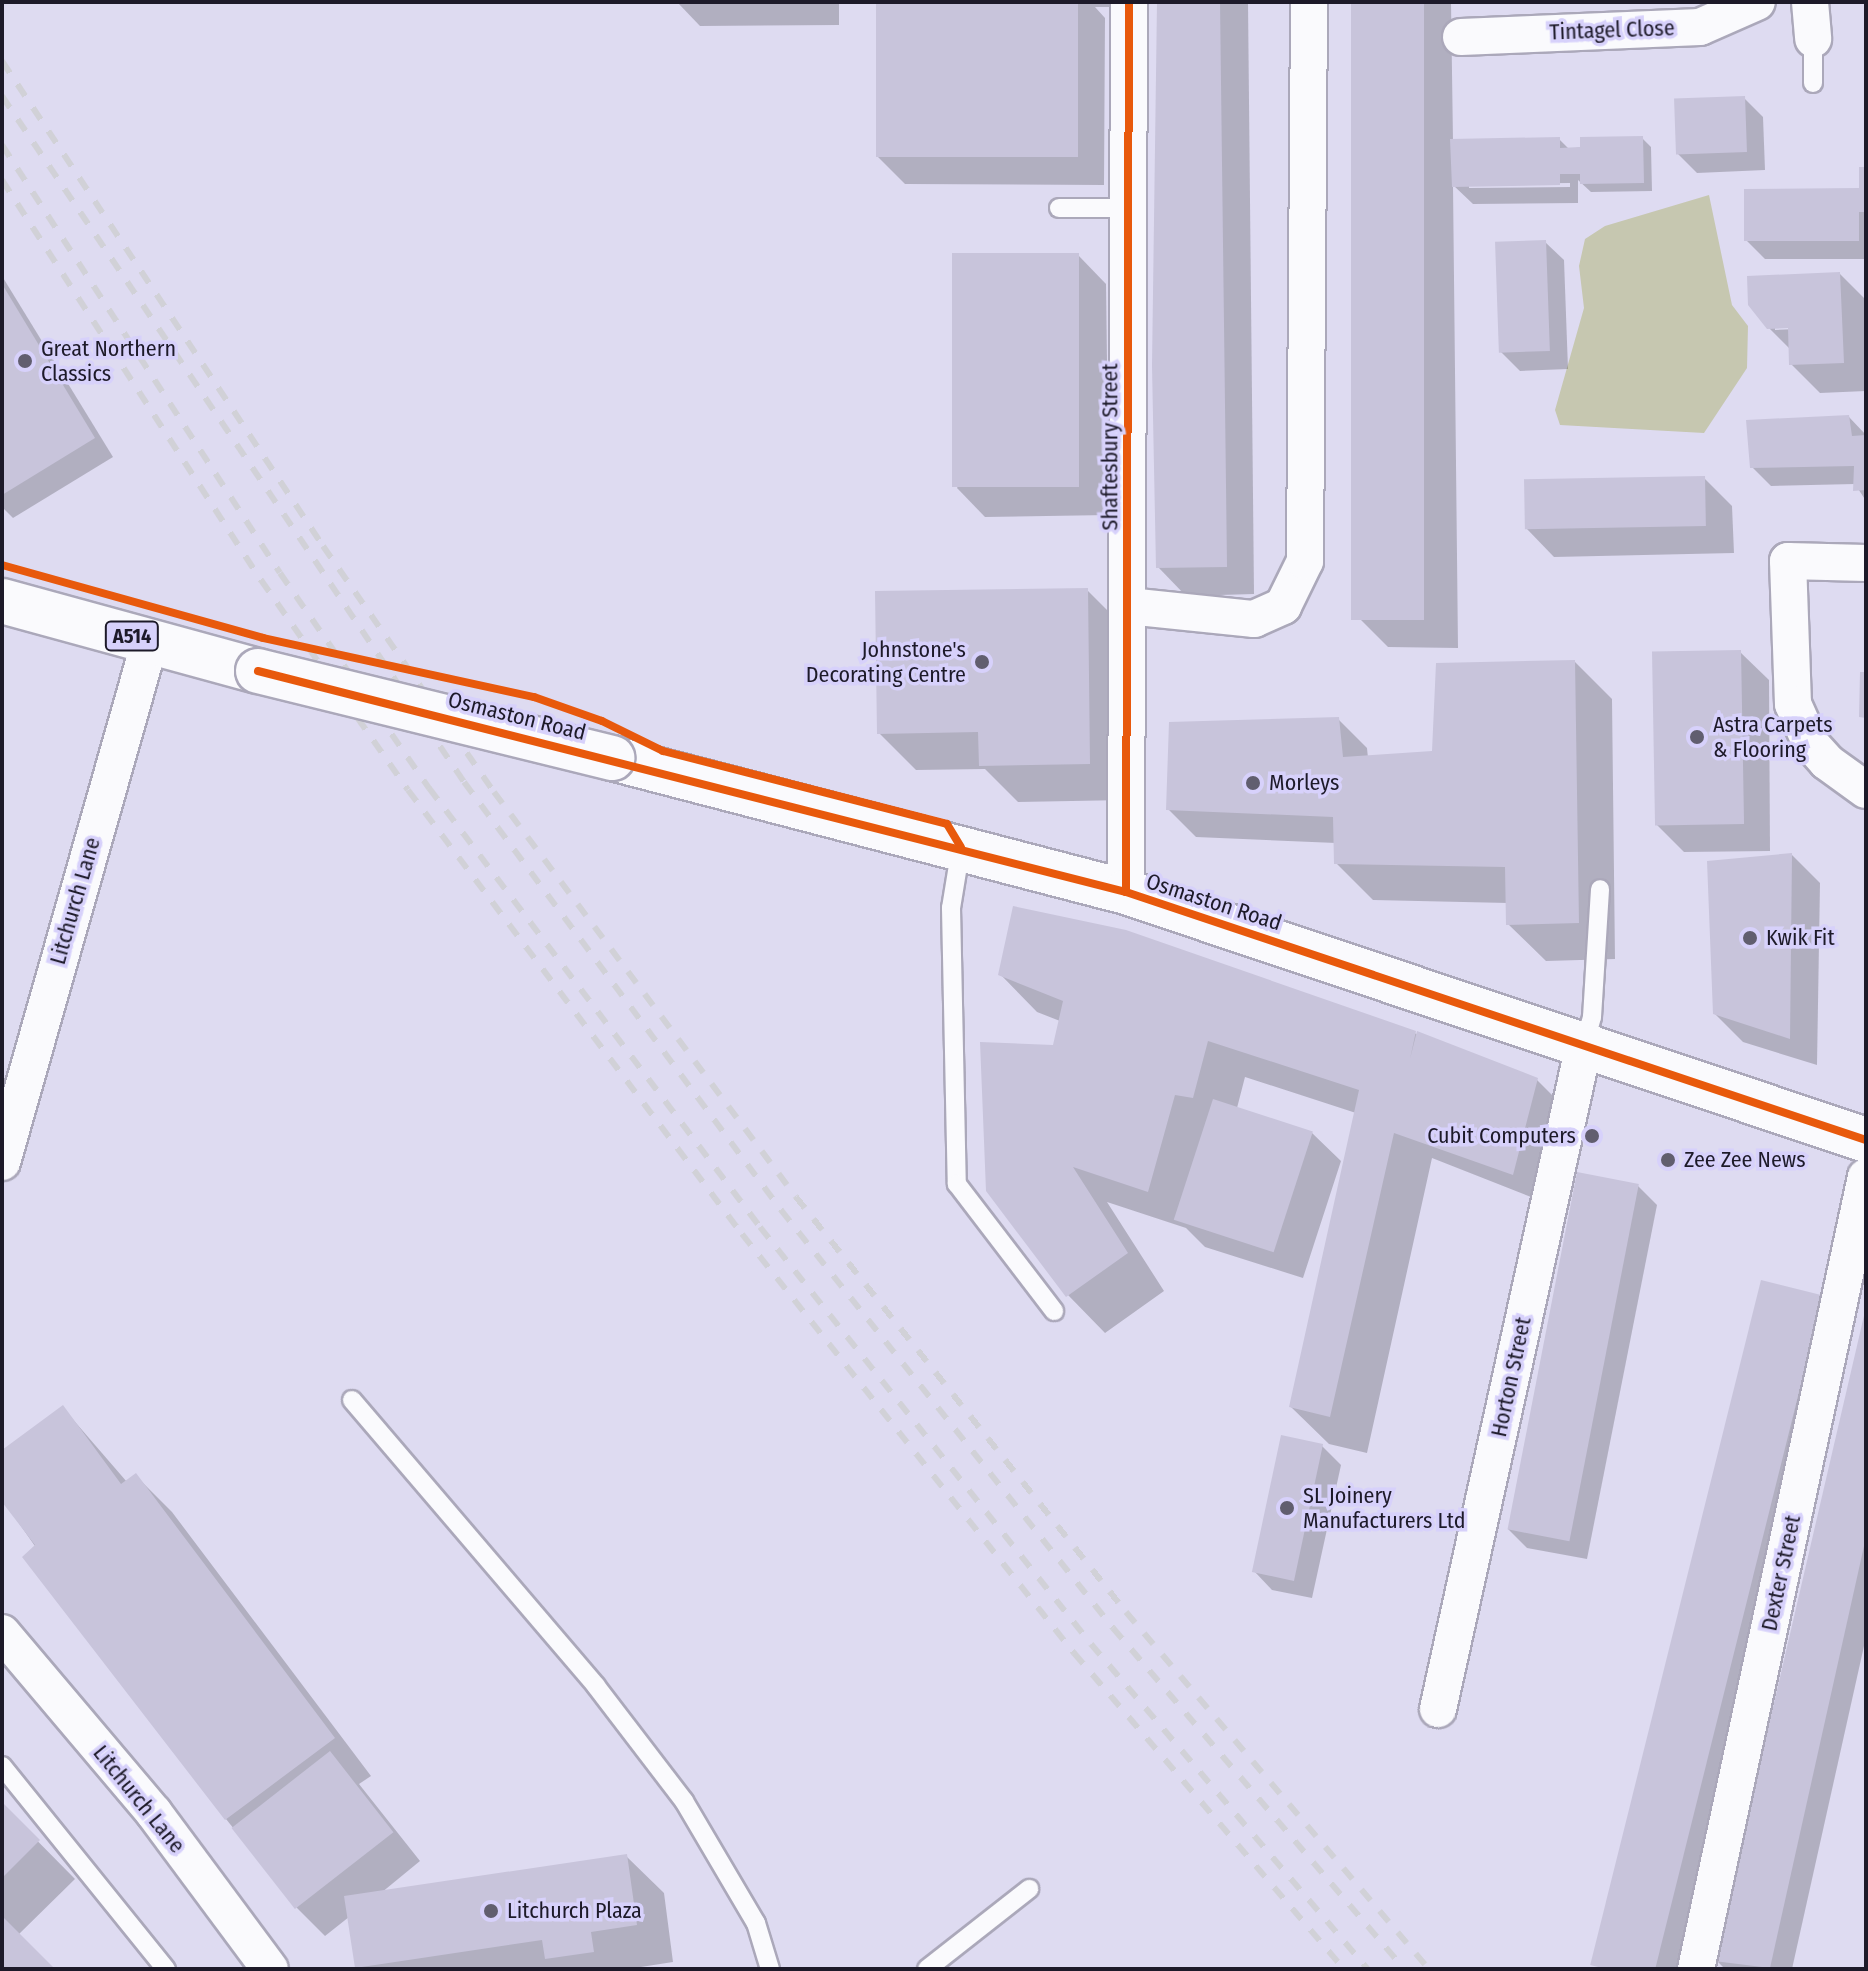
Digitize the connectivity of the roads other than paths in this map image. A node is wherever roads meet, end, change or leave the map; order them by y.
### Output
1 (1129, 2) edge
2 (1309, 2) edge
3 (1757, 2) edge
4 (1810, 2) edge
5 (1461, 37) dead end
6 (1813, 39) joint
7 (1813, 83) dead end
8 (1059, 208) dead end
9 (1129, 208) junction
10 (1866, 563) edge
11 (2, 601) edge
12 (1128, 606) junction
13 (150, 641) junction
14 (1866, 790) edge
15 (961, 847) junction
16 (1600, 889) dead end
17 (1126, 892) junction
18 (1584, 1045) junction
19 (1866, 1140) edge
20 (2, 1162) edge
21 (1866, 1177) edge
22 (1054, 1311) dead end
23 (352, 1400) dead end
24 (2, 1633) edge
25 (1438, 1709) dead end
26 (2, 1766) edge
27 (1029, 1889) dead end
28 (166, 1969) edge
29 (270, 1969) edge
30 (770, 1969) edge
31 (927, 1969) edge
32 (1696, 1969) edge

1 - 9 street, Shaftesbury Street
2 - 12 street
3 - 5 street, Tintagel Close
4 - 6 street
6 - 7 lane
8 - 9 lane
9 - 12 street, Shaftesbury Street
10 - 14 street
11 - 13 main road, Osmaston Road / A514
12 - 17 street, Shaftesbury Street
13 - 15 main road, Osmaston Road / A514, bridge
13 - 20 street, Litchurch Lane
15 - 17 main road, Osmaston Road / A514
15 - 22 lane
16 - 18 lane
17 - 18 main road, Osmaston Road / A514
18 - 19 main road, Osmaston Road / A514
18 - 25 street, Horton Street
21 - 32 street, Dexter Street
23 - 30 lane
24 - 29 street, Litchurch Lane
26 - 28 lane
27 - 31 lane

